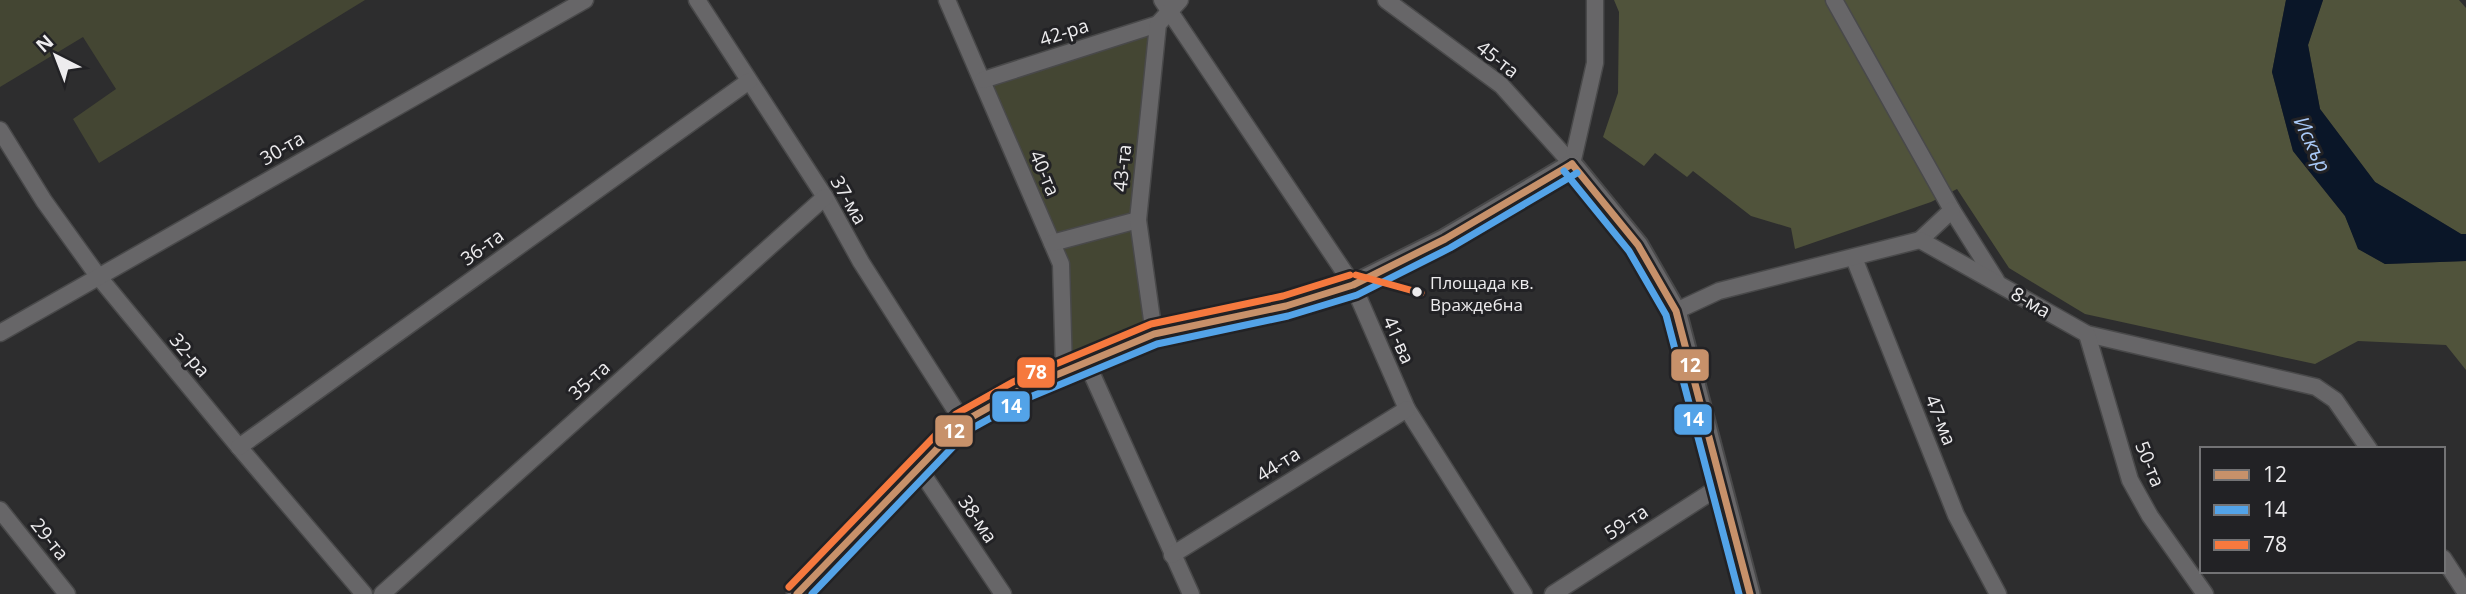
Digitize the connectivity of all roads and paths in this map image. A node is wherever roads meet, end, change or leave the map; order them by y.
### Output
1 (585, 0) edge
2 (697, 0) edge
3 (947, 0) edge
4 (1386, 0) edge
5 (1595, 0) edge
6 (1834, 0) edge
7 (1171, 3) edge
8 (1158, 24) junction
9 (982, 80) junction
10 (749, 81) junction
11 (0, 130) edge
12 (1572, 164) junction
13 (824, 197) junction
14 (1952, 210) junction
15 (1138, 220) junction
16 (1920, 240) junction
17 (1052, 243) junction
18 (1854, 258) junction
19 (98, 276) junction
20 (1998, 282) junction
21 (1353, 285) junction
22 (1676, 311) junction
23 (0, 334) edge
24 (1154, 334) junction
25 (2087, 334) junction
26 (1086, 361) junction
27 (1064, 371) junction
28 (1407, 409) junction
29 (962, 422) junction
30 (239, 447) junction
31 (2368, 447) edge
32 (918, 467) junction
33 (1722, 485) junction
34 (0, 510) edge
35 (1172, 555) junction
36 (2445, 561) edge
37 (2466, 593) edge
38 (67, 594) edge
39 (364, 594) edge
40 (382, 594) edge
41 (797, 594) edge
42 (1003, 594) edge
43 (1191, 594) edge
44 (1524, 594) edge
45 (1553, 594) edge
46 (1750, 594) edge
47 (1998, 594) edge
48 (2205, 594) edge

1 - 19 street, 30-та
2 - 10 street, 37-ма
3 - 9 street, 40-та
4 - 12 street, 45-та
5 - 12 street
6 - 14 street
7 - 8 street
7 - 21 street, 41-ва
8 - 9 street, 42-ра
8 - 15 street, 43-та
9 - 17 street, 40-та
10 - 13 street, 37-ма
10 - 30 street, 36-та
11 - 19 street, 32-ра
12 - 21 street
12 - 22 street
13 - 29 street, 37-ма
13 - 40 street, 35-та
14 - 16 street
14 - 20 street
15 - 17 street
15 - 24 street, 43-та
16 - 18 street
16 - 20 street, 8-ма
17 - 27 street, 40-та
18 - 22 street
18 - 47 street, 47-ма
19 - 23 street, 30-та
19 - 30 street, 32-ра
20 - 25 street, 8-ма
21 - 24 street
21 - 28 street, 41-ва
22 - 33 street
24 - 26 street
25 - 31 street, 8-ма
25 - 48 street, 50-та
26 - 27 street
26 - 35 street
27 - 29 street
28 - 35 street, 44-та
28 - 44 street, 41-ва
29 - 32 street
30 - 39 street, 32-ра
32 - 41 street
32 - 42 street, 38-ма
33 - 45 street, 59-та
33 - 46 street
34 - 38 street, 29-та
35 - 43 street
36 - 37 street

